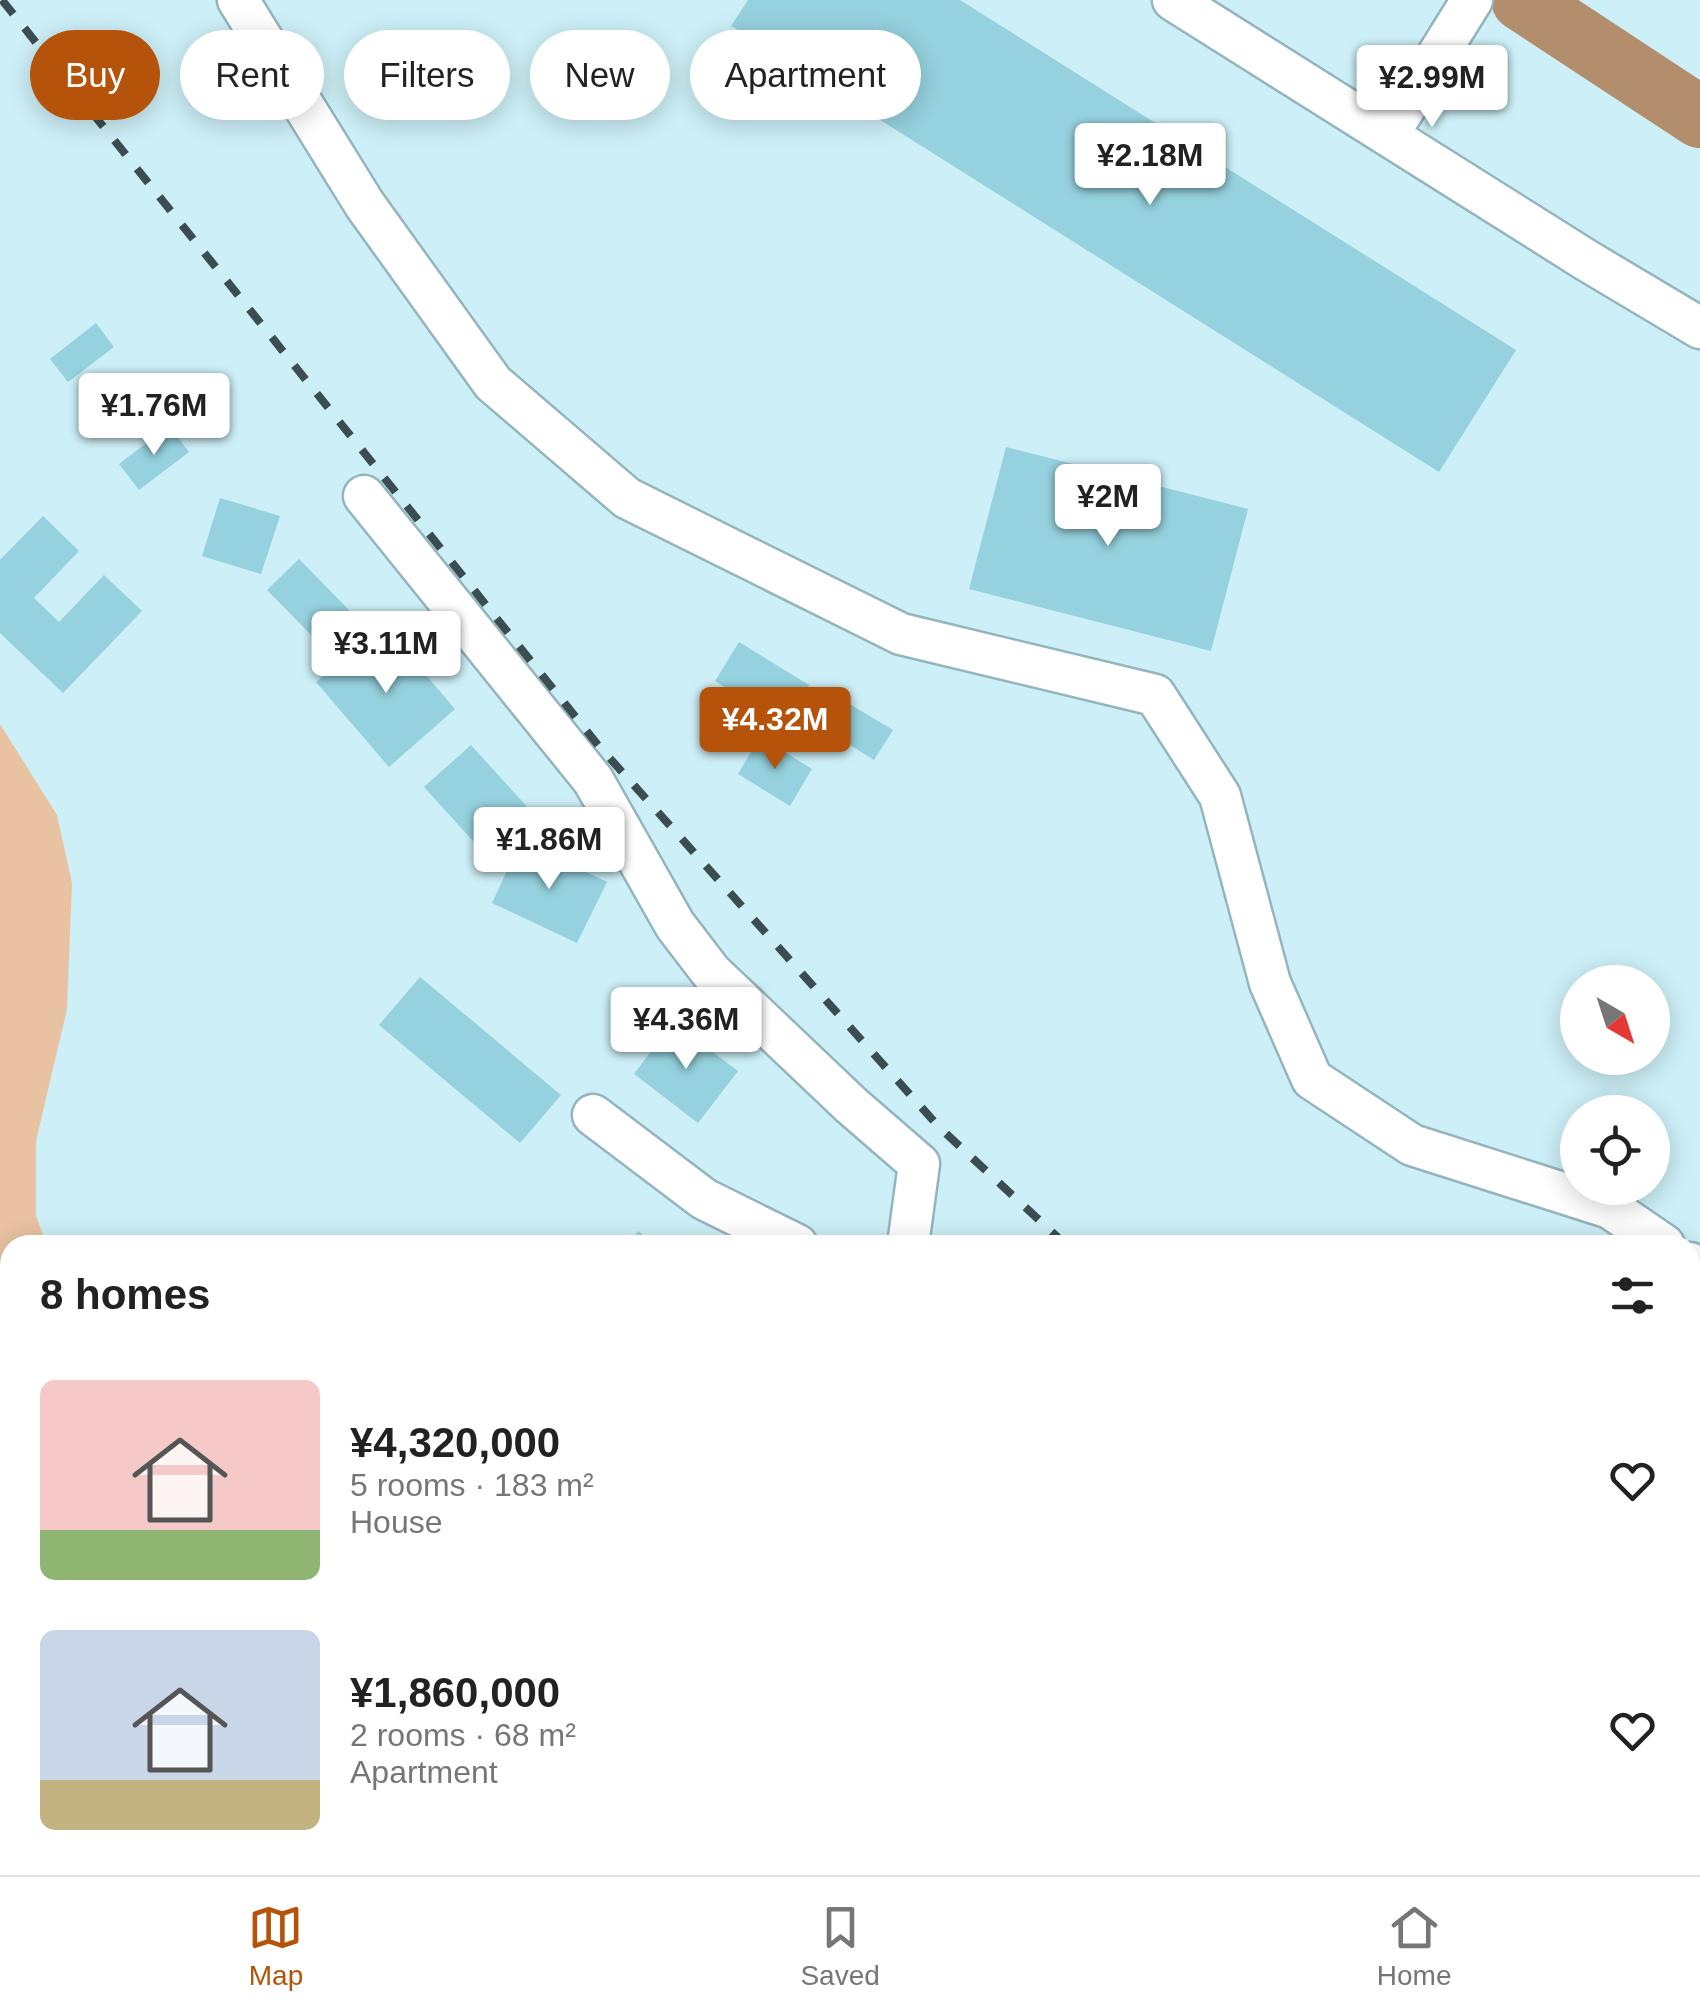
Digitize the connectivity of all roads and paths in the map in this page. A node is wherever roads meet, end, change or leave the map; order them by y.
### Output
1 (238, 0) edge
2 (1173, 0) edge
3 (1472, 0) edge
4 (1388, 135) junction
5 (1700, 328) edge
6 (364, 496) dead end
7 (592, 1116) dead end
8 (778, 1235) edge
9 (909, 1235) edge
10 (1649, 1235) edge

1 - 10 street
2 - 4 street
3 - 4 street
4 - 5 street
6 - 9 street
7 - 8 street

